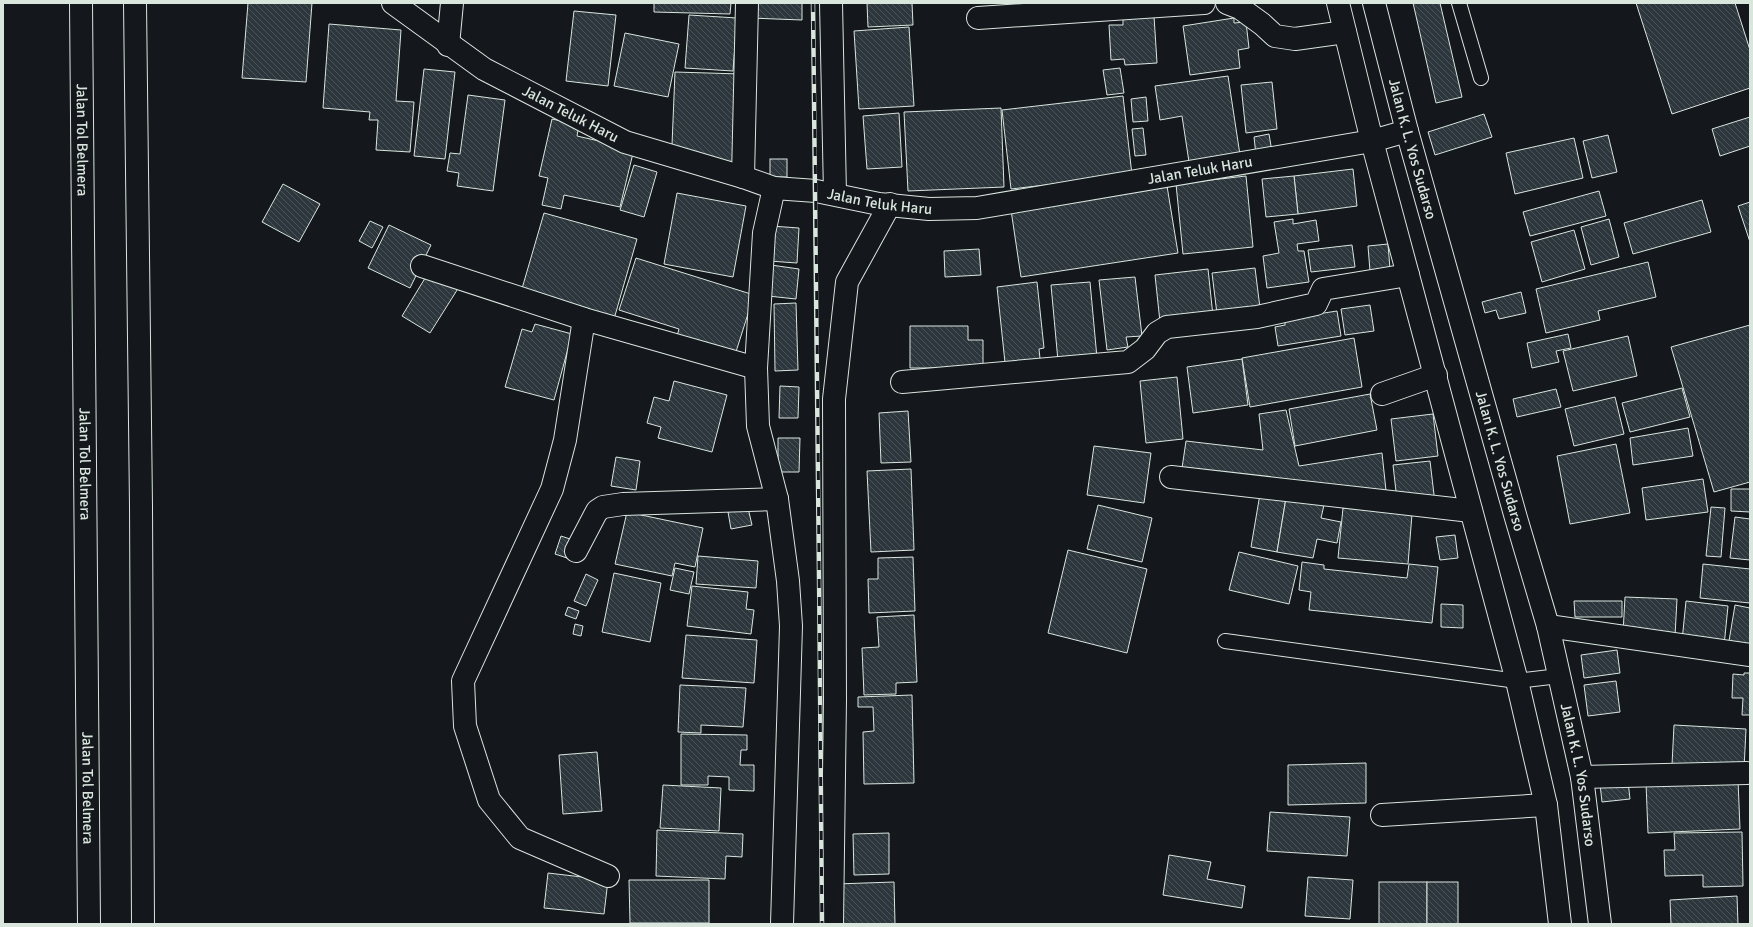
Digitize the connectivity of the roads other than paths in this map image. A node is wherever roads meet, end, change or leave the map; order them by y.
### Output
1 (81, 3) edge
2 (135, 3) edge
3 (393, 3) edge
4 (452, 3) edge
5 (747, 3) edge
6 (831, 3) edge
7 (1204, 3) edge
8 (1227, 3) edge
9 (1338, 3) edge
10 (1374, 3) edge
11 (1459, 3) edge
12 (978, 18) dead end
13 (1345, 32) junction
14 (448, 45) junction
15 (1481, 78) dead end
16 (1407, 131) junction
17 (1372, 141) junction
18 (743, 177) junction
19 (774, 188) junction
20 (835, 194) junction
21 (890, 204) junction
22 (422, 266) dead end
23 (1408, 274) junction
24 (584, 319) junction
25 (756, 368) junction
26 (1436, 375) junction
27 (902, 382) dead end
28 (1382, 394) dead end
29 (1172, 476) dead end
30 (777, 499) junction
31 (1471, 511) junction
32 (576, 551) dead end
33 (1548, 626) junction
34 (1225, 641) dead end
35 (1750, 655) edge
36 (1559, 676) junction
37 (1517, 681) junction
38 (1748, 773) dead end
39 (1582, 777) junction
40 (1546, 805) junction
41 (1382, 815) dead end
42 (608, 876) dead end
43 (89, 924) edge
44 (142, 924) edge
45 (782, 924) edge
46 (832, 924) edge
47 (1560, 924) edge
48 (1600, 924) edge

1 - 43 main road, Jalan Tol Belmera
2 - 44 main road
3 - 14 main road, Jalan Teluk Haru
4 - 14 main road
5 - 18 main road
6 - 20 main road
7 - 12 main road
8 - 13 main road
9 - 13 main road
10 - 16 main road, Jalan K. L. Yos Sudarso
11 - 15 lane
13 - 17 main road
14 - 18 main road, Jalan Teluk Haru
16 - 17 main road, Jalan Teluk Haru
16 - 33 main road, Jalan K. L. Yos Sudarso
17 - 21 main road, Jalan Teluk Haru
17 - 23 main road
18 - 19 main road, Jalan Teluk Haru
19 - 20 main road, Jalan Teluk Haru
19 - 25 main road
20 - 21 main road, Jalan Teluk Haru
21 - 46 main road
22 - 24 main road
23 - 26 main road
23 - 27 main road
24 - 25 main road
24 - 42 main road
25 - 30 main road
26 - 28 main road
26 - 31 main road
29 - 31 main road
30 - 32 main road
30 - 45 main road
31 - 37 main road
33 - 35 main road
33 - 36 main road, Jalan K. L. Yos Sudarso
34 - 37 lane
36 - 37 lane
36 - 39 main road, Jalan K. L. Yos Sudarso
37 - 40 main road
38 - 39 main road
39 - 48 main road, Jalan K. L. Yos Sudarso
40 - 41 main road
40 - 47 main road

